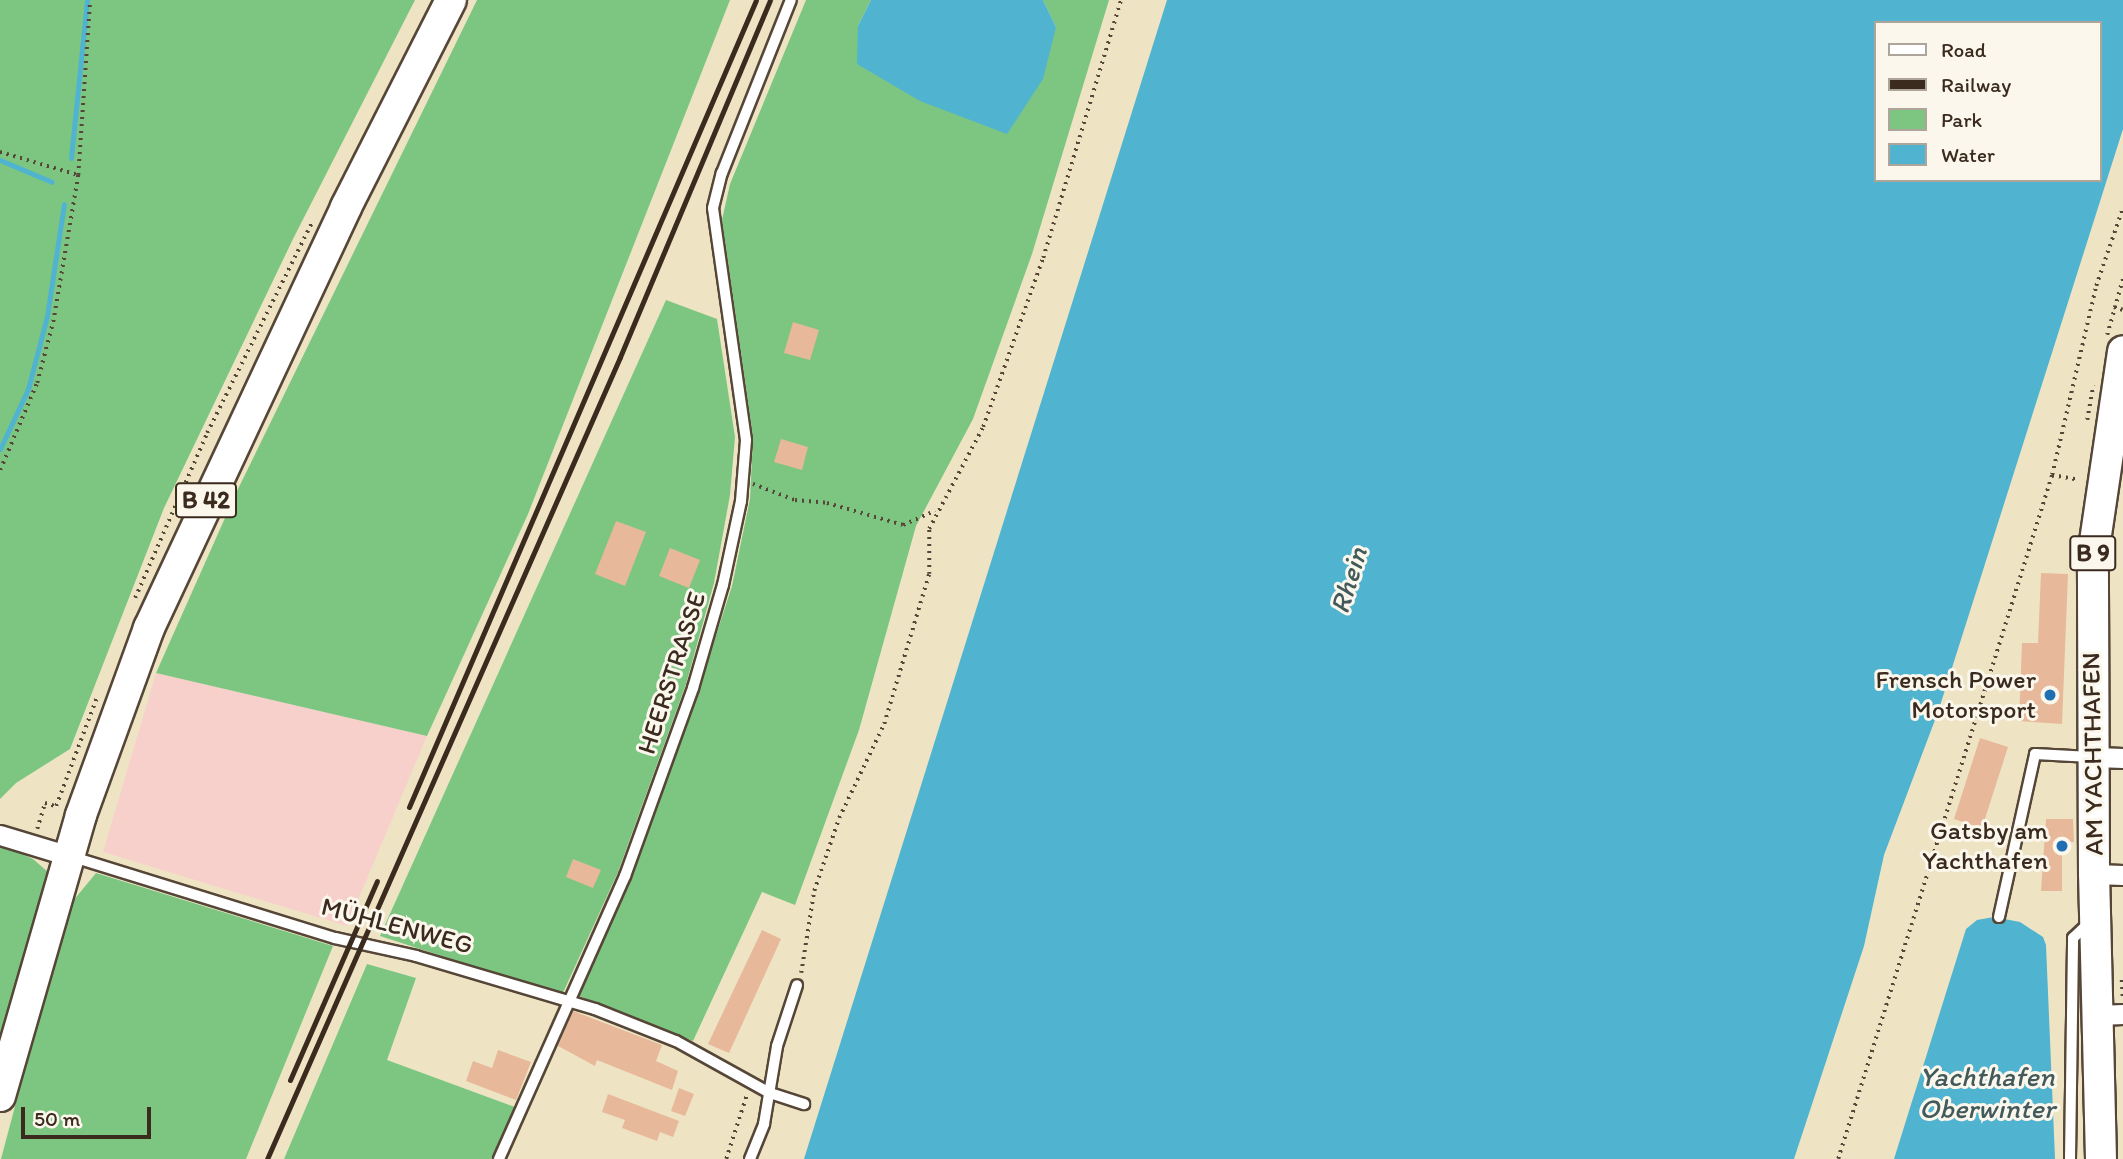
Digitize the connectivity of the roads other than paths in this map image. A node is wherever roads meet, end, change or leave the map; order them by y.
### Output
1 (451, 0) edge
2 (791, 0) edge
3 (2123, 351) edge
4 (2109, 757) edge
5 (0, 835) edge
6 (69, 856) junction
7 (2094, 874) junction
8 (2123, 875) edge
9 (1999, 917) dead end
10 (2095, 918) junction
11 (797, 985) road end
12 (568, 1001) junction
13 (2110, 1014) edge
14 (771, 1093) junction
15 (0, 1096) edge
16 (804, 1104) dead end
17 (499, 1159) edge
18 (750, 1159) edge
19 (2070, 1159) edge
20 (2101, 1159) edge

1 - 6 main road, B 42
2 - 12 lane, HEERSTRASSE
3 - 4 main road, AM YACHTHAFEN / B 9
4 - 7 main road, AM YACHTHAFEN / B 9
4 - 9 lane
5 - 6 street, MÜHLENWEG
6 - 12 lane, MÜHLENWEG
6 - 15 main road, B 42
7 - 8 street
7 - 10 main road, AM YACHTHAFEN / B 9
10 - 13 main road, AM YACHTHAFEN / B 9
10 - 19 lane
11 - 14 lane
12 - 14 lane, MÜHLENWEG
12 - 17 lane, HEERSTRASSE
13 - 20 main road, AM YACHTHAFEN / B 9
14 - 16 lane, MÜHLENWEG
14 - 18 lane

